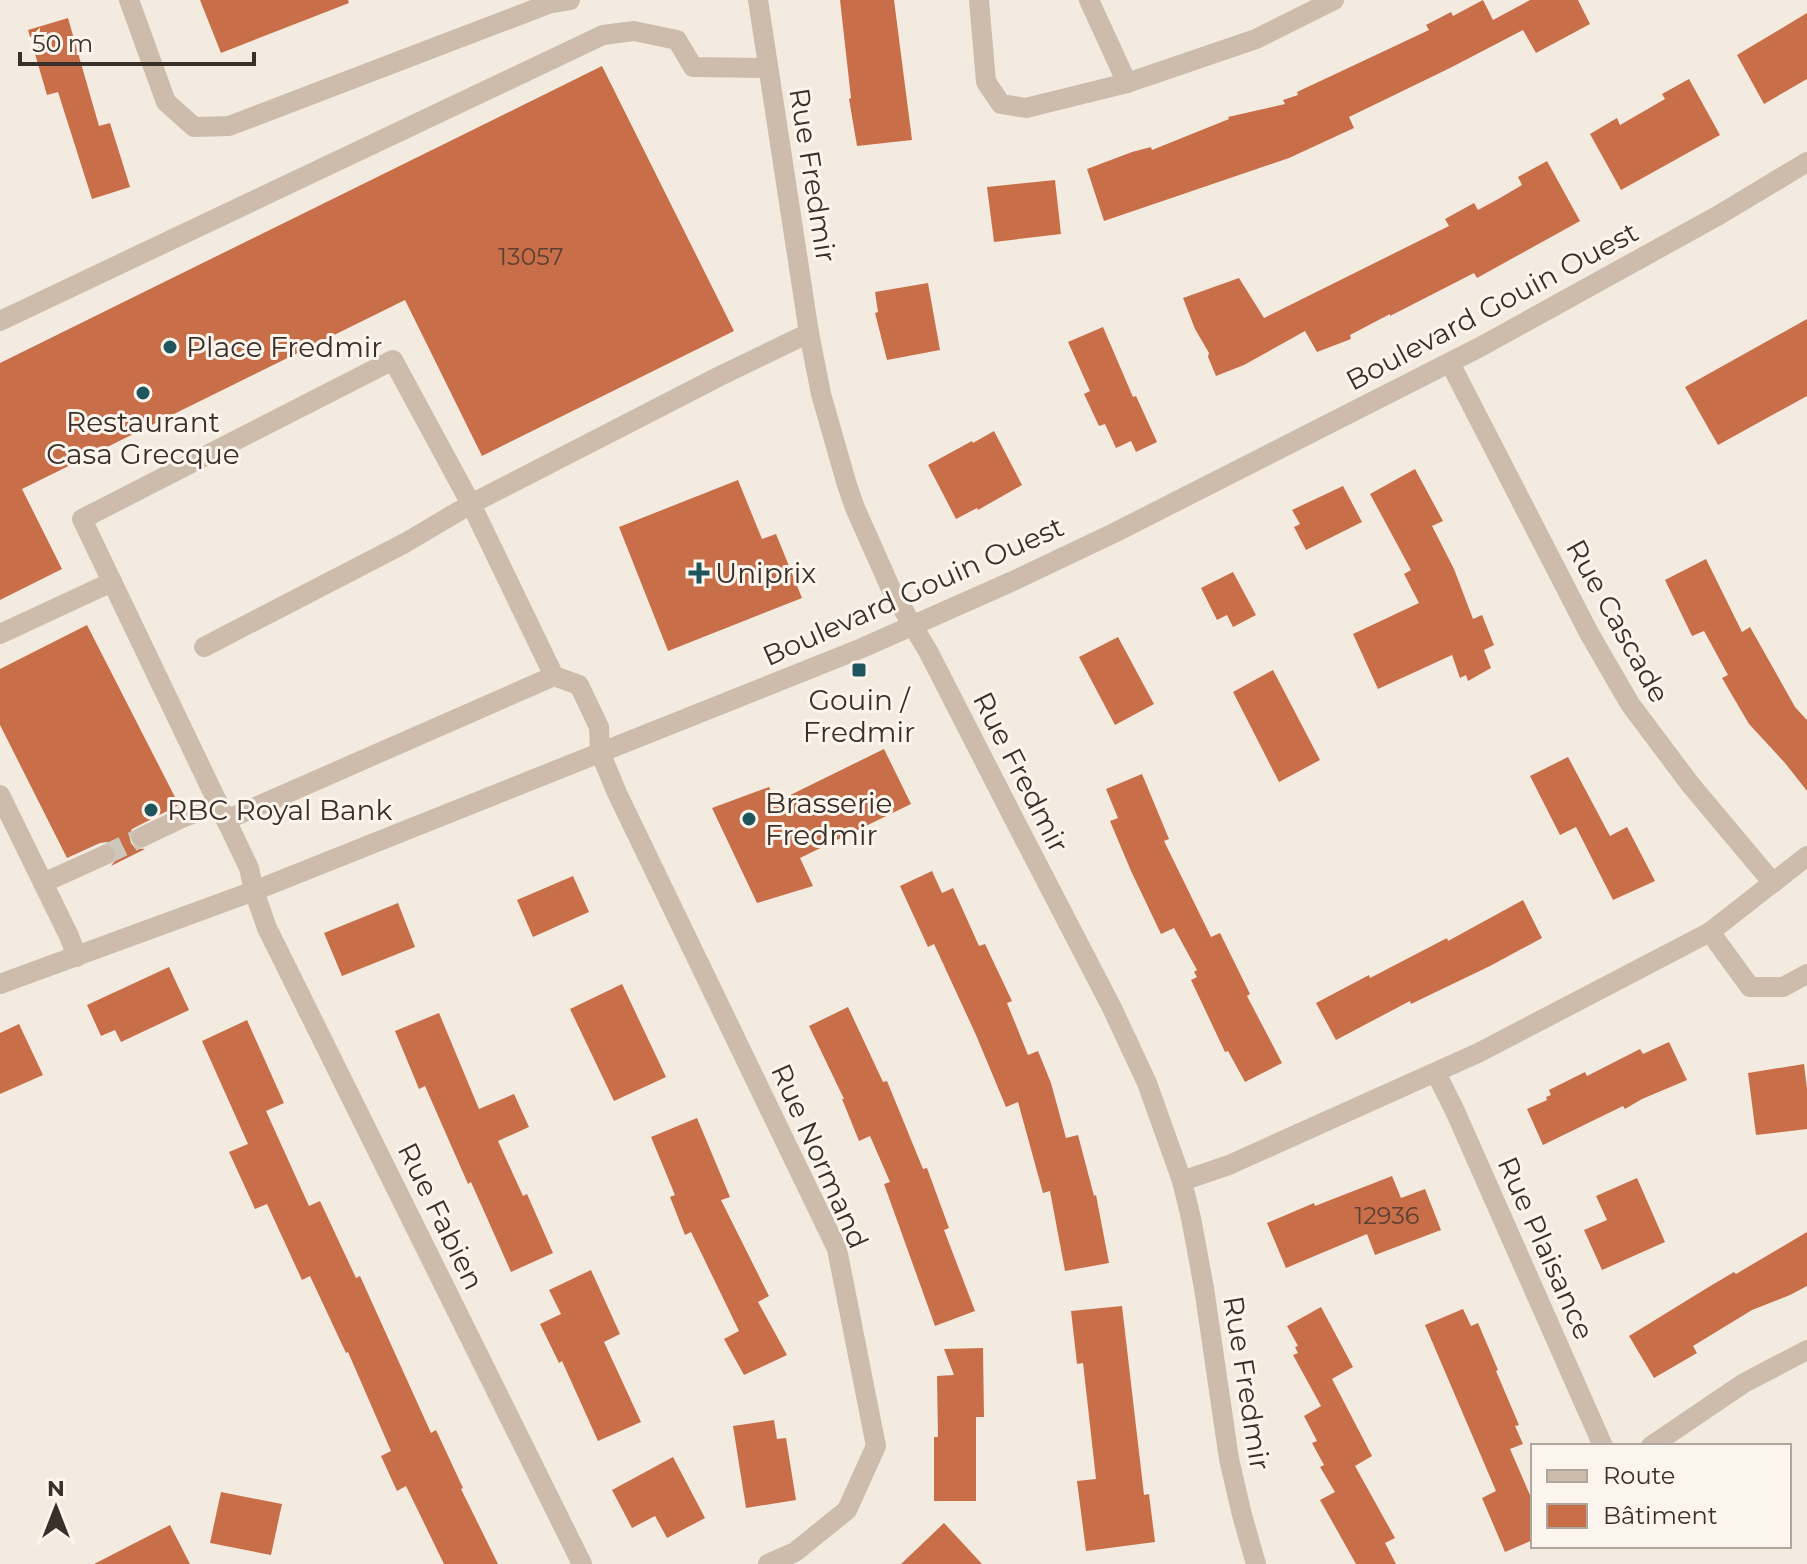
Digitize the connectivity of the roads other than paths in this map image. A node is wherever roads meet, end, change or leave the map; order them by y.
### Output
1 (129, 0) edge
2 (570, 0) edge
3 (758, 0) edge
4 (979, 0) edge
5 (1089, 0) edge
6 (1334, 0) edge
7 (768, 68) junction
8 (1127, 83) junction
9 (1807, 162) edge
10 (0, 321) edge
11 (809, 333) junction
12 (1450, 363) junction
13 (471, 504) junction
14 (112, 582) junction
15 (913, 626) junction
16 (0, 634) edge
17 (204, 647) dead end
18 (554, 676) junction
19 (600, 752) junction
20 (0, 795) edge
21 (223, 812) junction
22 (142, 837) tunnel mouth
23 (105, 855) tunnel mouth
24 (1807, 856) edge
25 (43, 883) junction
26 (1773, 883) junction
27 (254, 891) junction
28 (1710, 932) junction
29 (77, 957) junction
30 (1807, 974) edge
31 (0, 984) edge
32 (1436, 1073) junction
33 (1182, 1181) junction
34 (1807, 1350) edge
35 (1602, 1444) edge
36 (1654, 1444) edge
37 (582, 1564) edge
38 (768, 1564) edge
39 (1256, 1564) edge

1 - 2 street
3 - 7 street, Rue Fredmir
4 - 8 street
5 - 8 street
6 - 8 street
7 - 10 street
7 - 11 street, Rue Fredmir
9 - 12 street, Boulevard Gouin Ouest
11 - 13 street
11 - 15 street, Rue Fredmir
12 - 15 street, Boulevard Gouin Ouest
12 - 26 street, Rue Cascade
13 - 14 street, Rue Fabien
13 - 17 street
13 - 18 street
14 - 16 street
14 - 21 street, Rue Fabien
15 - 19 street, Boulevard Gouin Ouest
15 - 33 street, Rue Fredmir
18 - 19 street, Rue Normand
18 - 21 street
19 - 27 street, Boulevard Gouin Ouest
19 - 38 street, Rue Normand
20 - 25 street
21 - 22 street
21 - 27 street, Rue Fabien
23 - 25 street
24 - 26 street
25 - 29 street
26 - 28 street
27 - 29 street, Boulevard Gouin Ouest
27 - 37 street, Rue Fabien
28 - 30 street
28 - 32 street
29 - 31 street, Boulevard Gouin Ouest
32 - 33 street
32 - 35 street, Rue Plaisance
33 - 39 street, Rue Fredmir
34 - 36 street

